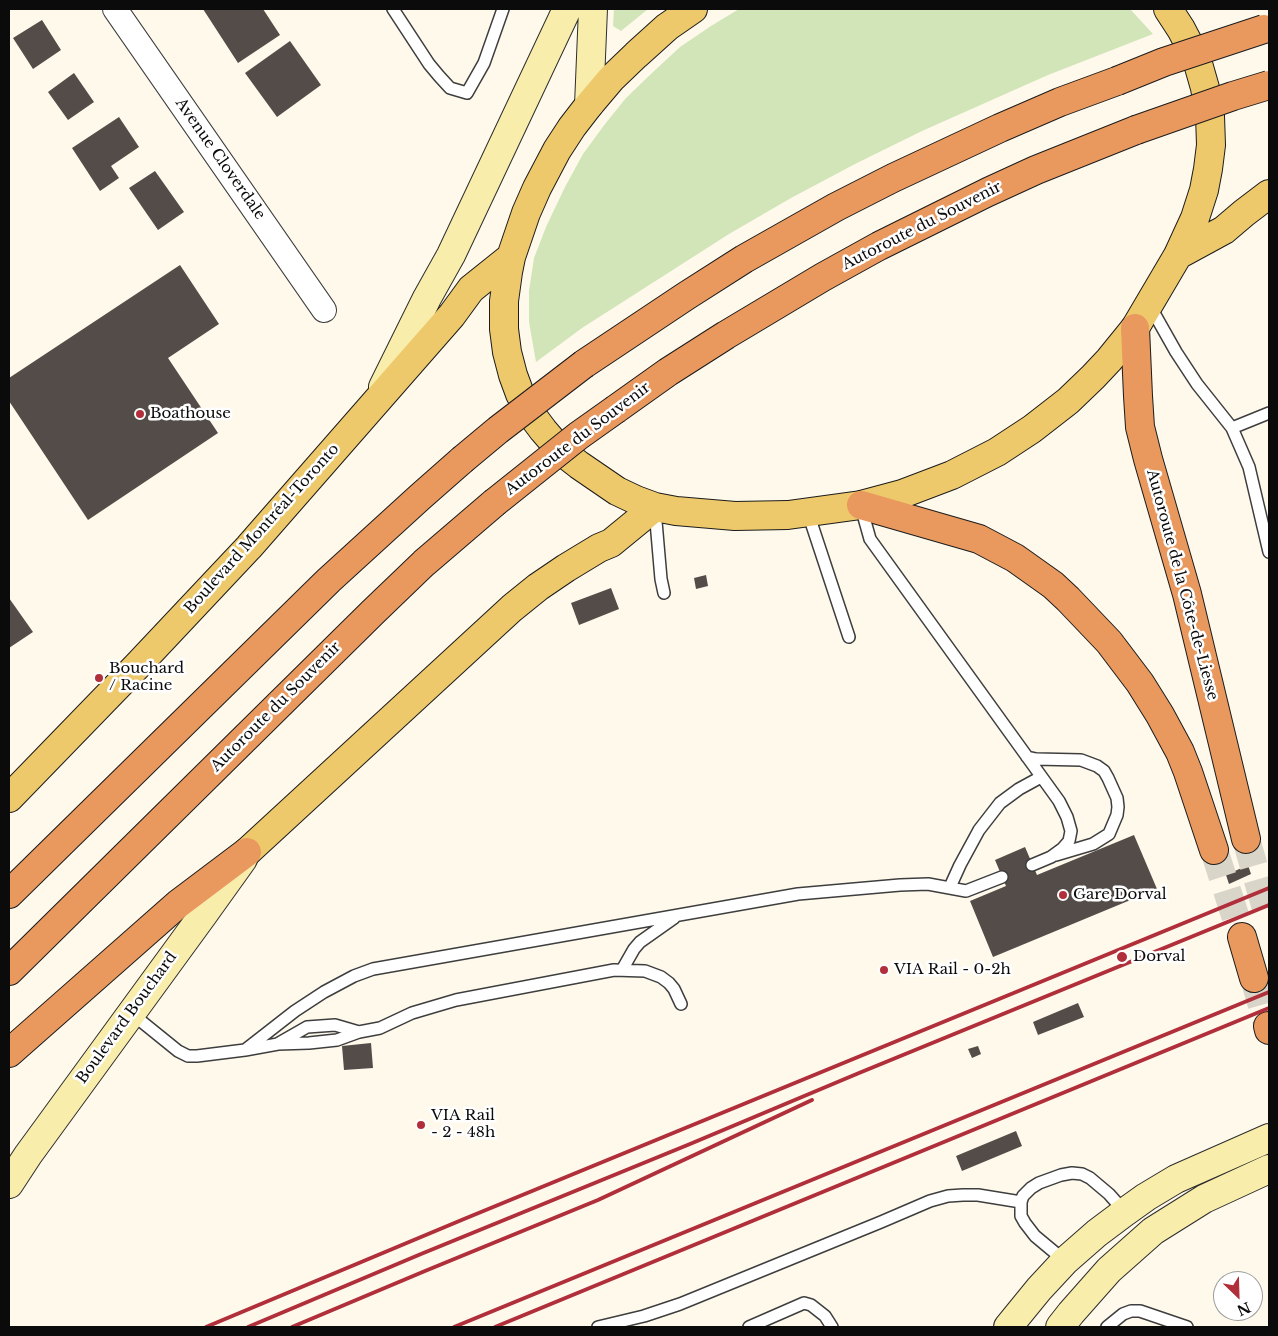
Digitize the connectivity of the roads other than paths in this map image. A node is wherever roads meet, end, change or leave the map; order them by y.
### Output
1 (115, 9) edge
2 (393, 9) edge
3 (503, 9) edge
4 (567, 9) edge
5 (593, 9) edge
6 (693, 9) edge
7 (1168, 9) edge
8 (1266, 29) edge
9 (1269, 85) edge
10 (589, 105) junction
11 (1269, 194) edge
12 (1178, 255) junction
13 (511, 257) junction
14 (324, 310) dead end
15 (1142, 316) junction
16 (377, 400) junction
17 (1269, 413) edge
18 (1232, 428) junction
19 (861, 505) junction
20 (655, 507) junction
21 (808, 513) junction
22 (1269, 552) edge
23 (664, 593) dead end
24 (849, 637) dead end
25 (1027, 756) junction
26 (1041, 776) junction
27 (9, 798) edge
28 (1246, 839) tunnel mouth
29 (1214, 850) tunnel mouth
30 (247, 852) junction
31 (1051, 857) junction
32 (1032, 865) dead end
33 (1002, 876) dead end
34 (950, 887) junction
35 (9, 894) edge
36 (678, 916) junction
37 (1242, 937) tunnel mouth
38 (622, 970) junction
39 (9, 971) edge
40 (1254, 978) tunnel mouth
41 (680, 1004) dead end
42 (131, 1013) junction
43 (245, 1050) junction
44 (9, 1053) edge
45 (1269, 1138) edge
46 (1269, 1169) edge
47 (9, 1184) edge
48 (1021, 1202) junction
49 (1125, 1212) junction
50 (1065, 1260) junction
51 (598, 1327) edge
52 (750, 1327) edge
53 (832, 1327) edge
54 (1008, 1327) edge
55 (1060, 1327) edge
56 (1107, 1327) edge
57 (1187, 1327) edge

1 - 14 street, Avenue Cloverdale
2 - 3 lane
4 - 16 main road
5 - 10 main road
6 - 10 main road
7 - 12 main road
8 - 35 highway, bridge
9 - 39 highway, Autoroute du Souvenir, bridge
10 - 13 main road
11 - 12 main road
12 - 15 main road
13 - 16 main road, Boulevard Montréal-Toronto
13 - 20 main road
15 - 18 lane
15 - 19 main road
15 - 28 highway, Autoroute de la Côte-de-Liesse
16 - 27 main road, Boulevard Montréal-Toronto
17 - 18 lane
18 - 22 lane
19 - 21 main road
19 - 25 lane
19 - 29 highway
20 - 21 main road
20 - 23 lane
20 - 30 main road
21 - 24 lane
25 - 26 lane
25 - 31 lane
26 - 31 lane
26 - 34 lane
30 - 42 main road, Boulevard Bouchard
30 - 44 highway
31 - 32 lane
33 - 34 lane
34 - 36 lane
36 - 38 lane
36 - 43 lane
37 - 40 highway
38 - 41 lane
38 - 43 lane
42 - 43 lane
42 - 47 main road, Boulevard Bouchard
45 - 49 main road
46 - 55 main road
48 - 49 lane
48 - 50 lane
48 - 51 lane
49 - 50 main road
50 - 54 main road
52 - 53 lane
56 - 57 lane

